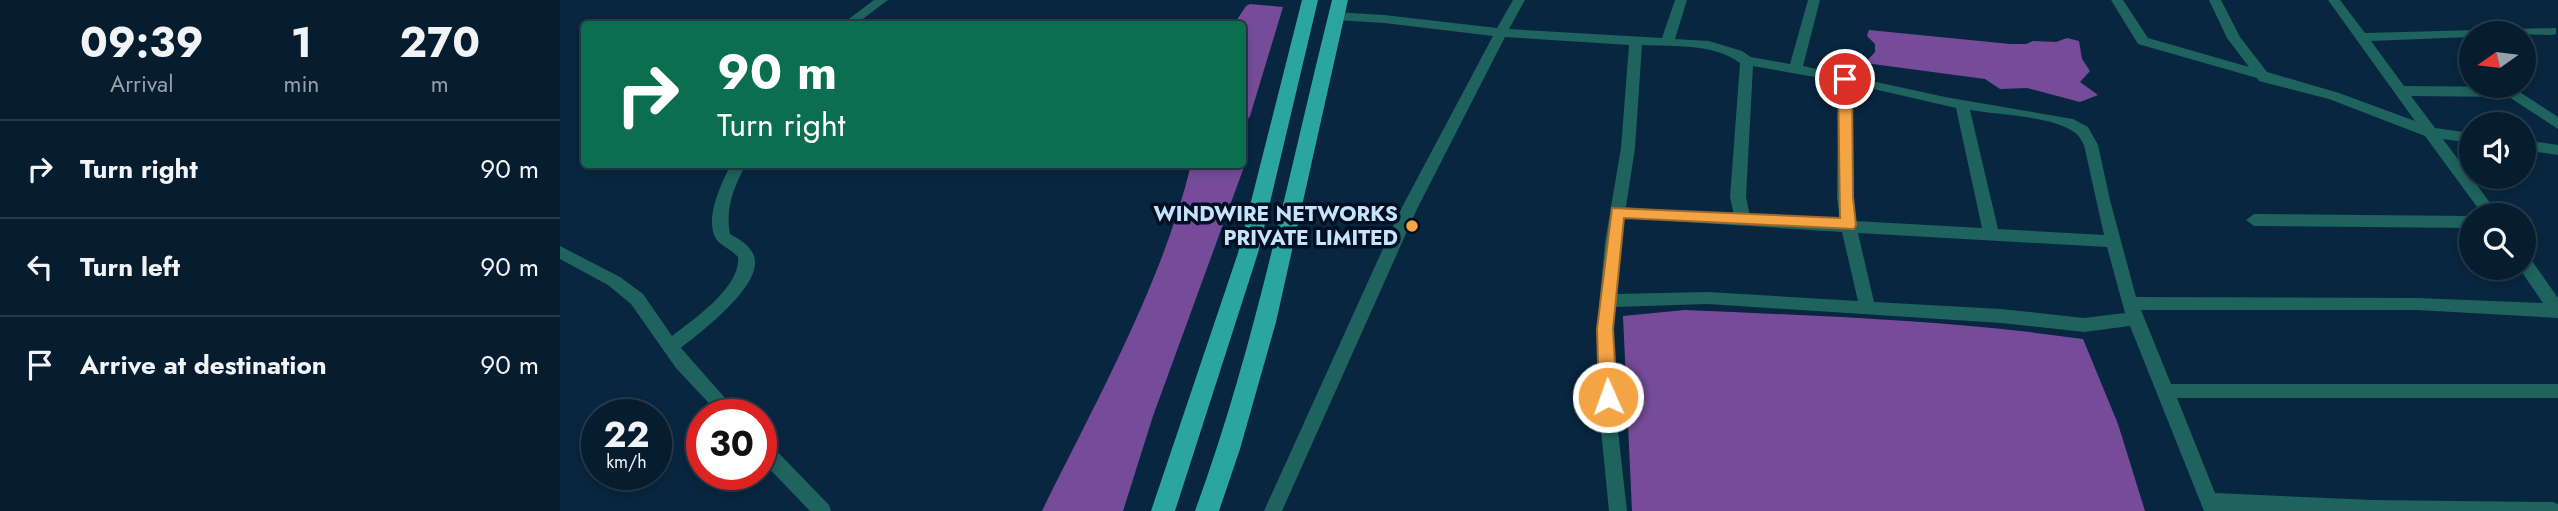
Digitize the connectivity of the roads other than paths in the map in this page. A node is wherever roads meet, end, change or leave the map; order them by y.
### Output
1 (882, 0) edge
2 (1310, 0) edge
3 (1519, 0) edge
4 (1681, 0) edge
5 (1814, 0) edge
6 (2116, 0) edge
7 (2216, 0) edge
8 (2334, 0) edge
9 (1338, 8) edge
10 (852, 21) edge
11 (2536, 31) edge
12 (2551, 31) dead end
13 (1502, 33) junction
14 (2459, 33) edge
15 (2360, 37) junction
16 (1636, 41) junction
17 (1668, 41) junction
18 (1747, 61) junction
19 (1796, 68) junction
20 (2264, 78) junction
21 (1845, 79) junction
22 (2400, 91) junction
23 (1962, 105) junction
24 (2558, 124) edge
25 (2430, 132) junction
26 (2459, 136) edge
27 (2536, 147) edge
28 (2558, 150) edge
29 (737, 168) edge
30 (2482, 203) edge
31 (1617, 212) junction
32 (1742, 220) junction
33 (2254, 220) dead end
34 (2459, 222) edge
35 (1848, 225) junction
36 (1991, 234) junction
37 (2113, 241) junction
38 (560, 252) edge
39 (2536, 279) edge
40 (1607, 301) junction
41 (1868, 309) junction
42 (2558, 310) edge
43 (2133, 311) junction
44 (671, 346) junction
45 (2167, 391) junction
46 (2558, 391) edge
47 (716, 399) edge
48 (777, 464) edge
49 (2211, 506) edge
50 (822, 511) edge
51 (1163, 511) edge
52 (1208, 511) edge
53 (1273, 511) edge
54 (1618, 511) edge
55 (2553, 511) edge

1 - 10 street
2 - 51 highway
3 - 13 street
4 - 17 street
5 - 19 street
6 - 20 street
7 - 20 street
8 - 15 street
9 - 13 street
9 - 52 highway
11 - 12 street
13 - 16 street
13 - 53 street
14 - 15 street
15 - 22 street
16 - 17 street
16 - 31 street
17 - 18 street
18 - 19 street
18 - 32 street
19 - 21 street
20 - 25 street
21 - 23 street
21 - 35 street
22 - 24 street
22 - 25 street
23 - 36 street
23 - 37 street
25 - 26 street
25 - 30 street
27 - 28 street
29 - 44 street
31 - 32 street
31 - 40 street
32 - 35 street
33 - 34 street
35 - 36 street
35 - 41 street
36 - 37 street
37 - 43 street
38 - 44 street
39 - 42 street
40 - 41 street
40 - 54 street
41 - 43 street
42 - 43 street
43 - 45 street
44 - 47 street
45 - 46 street
45 - 49 street
48 - 50 street
49 - 55 street

